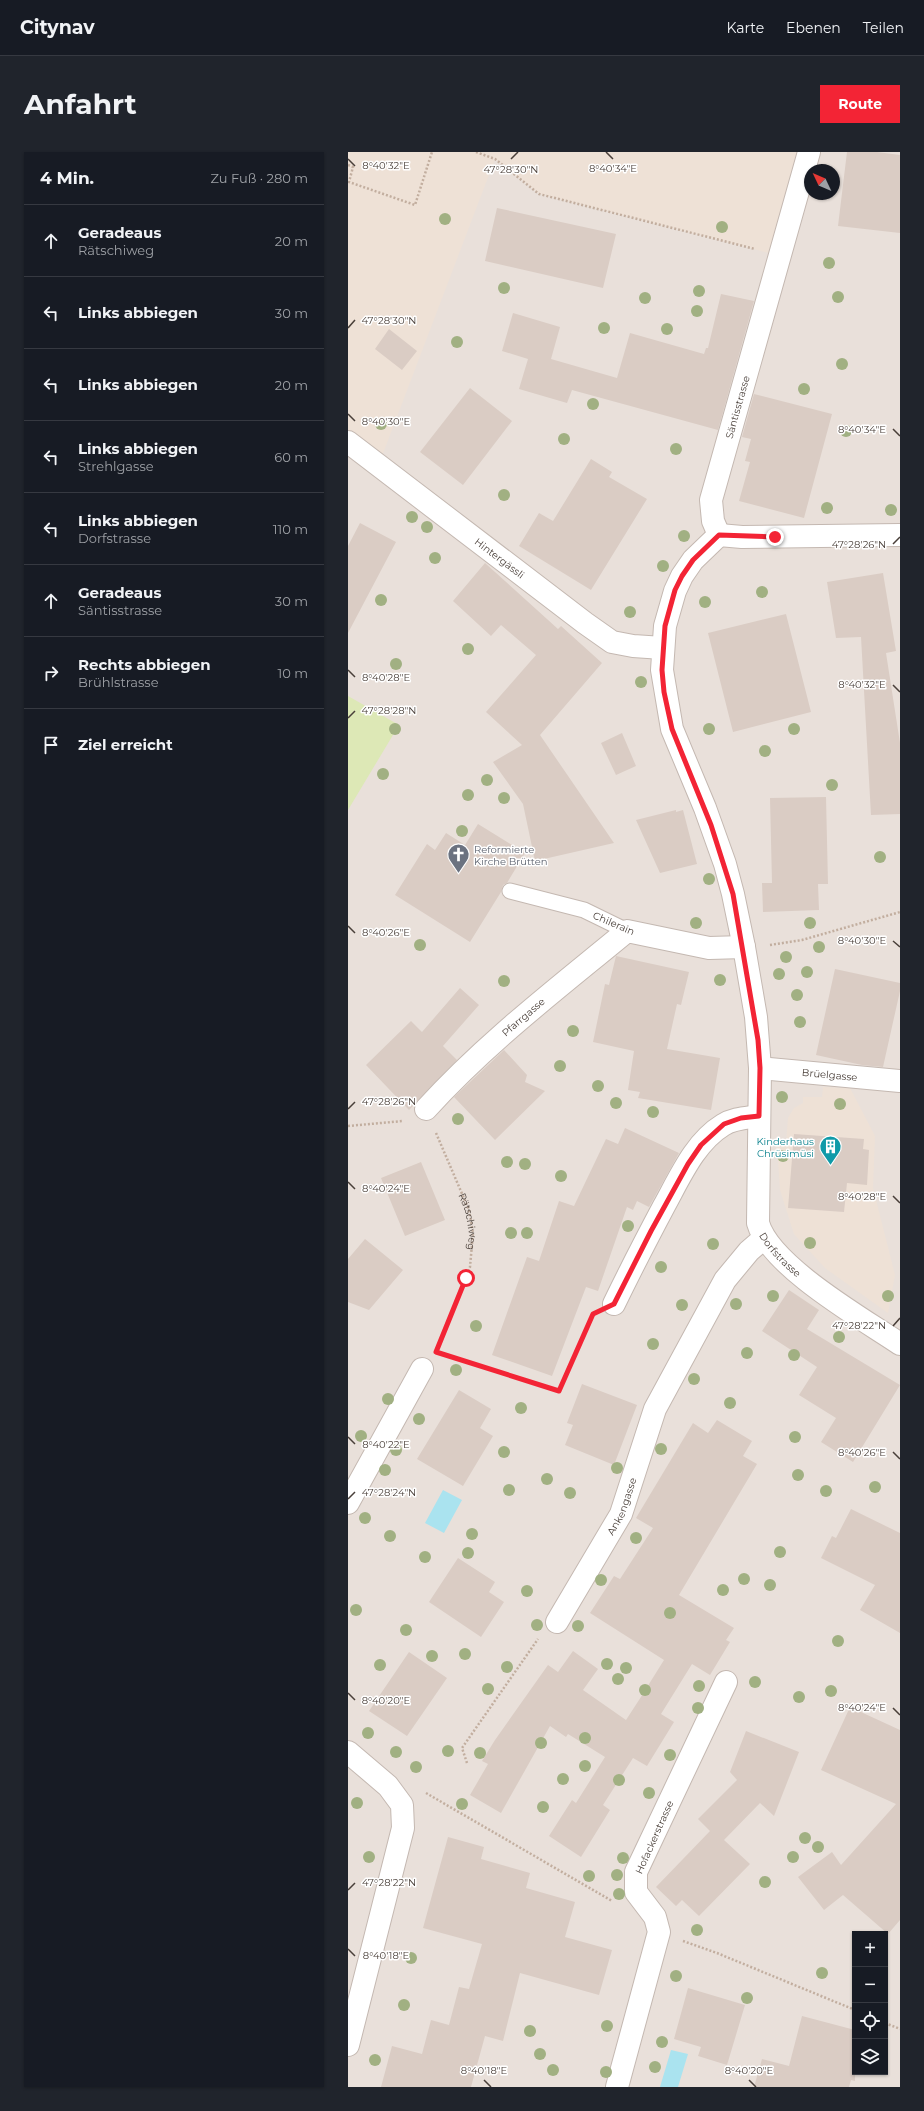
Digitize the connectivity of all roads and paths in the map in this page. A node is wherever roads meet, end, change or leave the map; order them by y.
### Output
1 (432, 152) edge
2 (476, 152) edge
3 (809, 152) edge
4 (348, 165) edge
5 (781, 256) junction
6 (348, 442) edge
7 (719, 535) junction
8 (900, 535) edge
9 (663, 648) junction
10 (510, 891) dead end
11 (900, 912) edge
12 (627, 931) junction
13 (767, 945) dead end
14 (744, 947) junction
15 (760, 1068) junction
16 (900, 1081) edge
17 (426, 1109) joint
18 (759, 1116) junction
19 (404, 1121) dead end
20 (348, 1126) edge
21 (764, 1238) junction
22 (614, 1304) joint
23 (900, 1344) edge
24 (436, 1352) junction
25 (422, 1369) joint
26 (348, 1503) edge
27 (557, 1622) joint
28 (726, 1682) dead end
29 (348, 1752) edge
30 (467, 1763) dead end
31 (425, 1792) dead end
32 (647, 1908) junction
33 (681, 1940) dead end
34 (852, 2009) edge
35 (888, 2024) edge
36 (900, 2029) edge
37 (348, 2045) edge
38 (617, 2087) edge

1 - 4 path
2 - 5 path
3 - 5 street, Säntisstrasse
5 - 7 street, Säntisstrasse
6 - 9 street, Hintergässli
7 - 8 street
7 - 9 street
9 - 14 street, Dorfstrasse
10 - 12 lane, Chilerain
11 - 13 path
12 - 14 street, Chilerain
12 - 17 street, Pfarrgasse
14 - 15 street, Dorfstrasse
15 - 16 street, Brüelgasse
15 - 18 street, Dorfstrasse
17 - 24 path, Rätschiweg
18 - 21 street, Dorfstrasse
18 - 22 street
19 - 20 path
21 - 23 street, Dorfstrasse
21 - 27 street, Ankengasse
22 - 24 path
24 - 25 path, Rätschiweg
25 - 26 street
27 - 30 path
28 - 32 street, Hofackerstrasse
29 - 37 street
31 - 32 path
32 - 38 street, Hofackerstrasse
33 - 34 path
35 - 36 path

